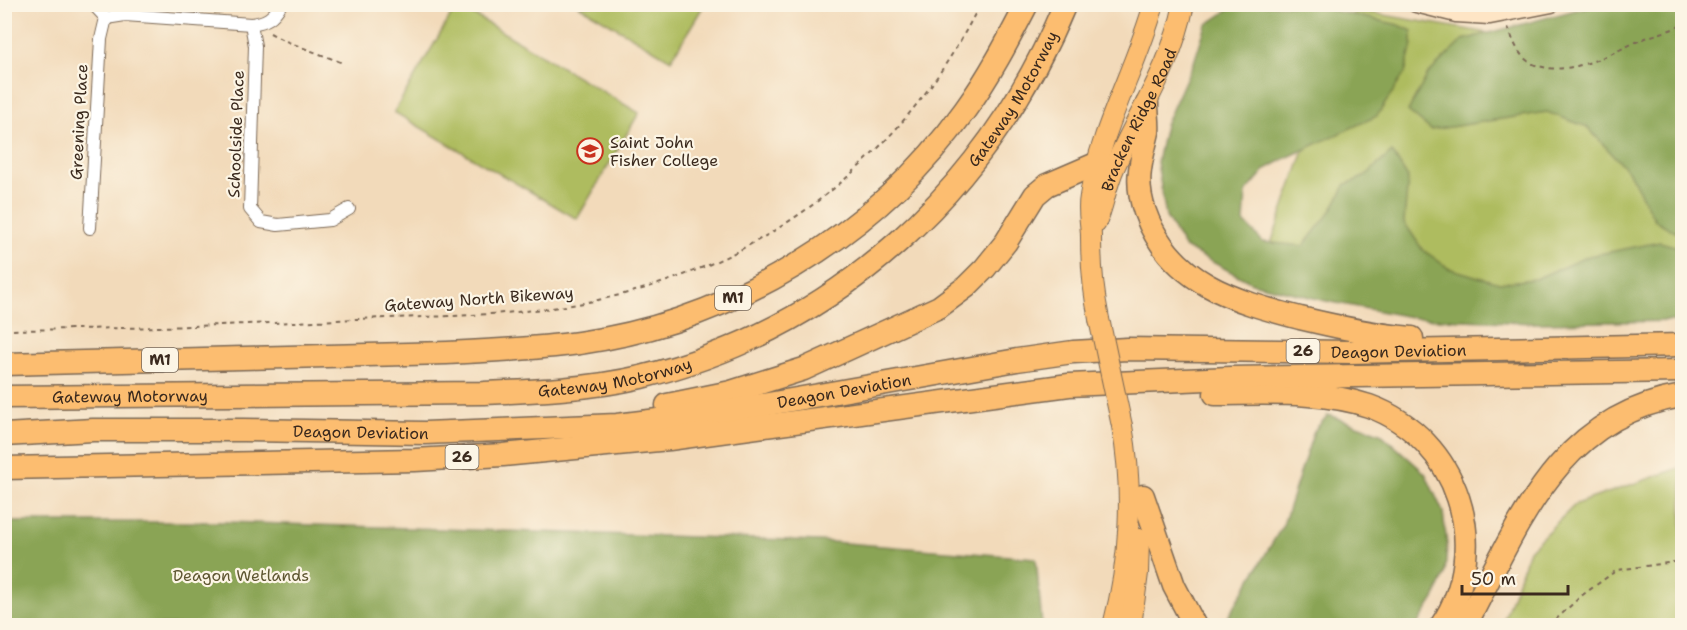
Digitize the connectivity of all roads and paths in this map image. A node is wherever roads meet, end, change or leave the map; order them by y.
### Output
1 (93, 4) edge
2 (281, 4) edge
3 (980, 4) edge
4 (1027, 4) edge
5 (1065, 4) edge
6 (1154, 4) edge
7 (1185, 4) edge
8 (1416, 4) edge
9 (1552, 4) edge
10 (1456, 9) edge
11 (106, 18) junction
12 (251, 24) junction
13 (1683, 25) edge
14 (1507, 26) dead end
15 (343, 63) dead end
16 (1147, 104) junction
17 (1098, 163) junction
18 (349, 209) dead end
19 (90, 228) dead end
20 (1091, 234) junction
21 (4, 330) edge
22 (1683, 345) edge
23 (1479, 350) junction
24 (4, 364) edge
25 (1683, 371) edge
26 (1156, 381) junction
27 (1683, 396) edge
28 (4, 397) edge
29 (617, 424) junction
30 (4, 435) edge
31 (1128, 459) junction
32 (4, 468) edge
33 (1143, 496) junction
34 (1683, 561) edge
35 (1113, 626) edge
36 (1131, 626) edge
37 (1195, 626) edge
38 (1442, 626) edge
39 (1466, 626) edge
40 (1549, 626) edge

1 - 11 street
2 - 12 street
3 - 21 path, Gateway North Bikeway
4 - 24 highway, Gateway Motorway / M1
5 - 28 highway, Gateway Motorway / M1
6 - 17 main road, Bracken Ridge Road
7 - 16 main road, Bracken Ridge Road
8 - 10 street
9 - 10 street
11 - 12 street
11 - 19 street, Greening Place
12 - 15 path
12 - 18 street, Schoolside Place
13 - 14 path
16 - 20 main road, Bracken Ridge Road
16 - 23 highway
17 - 20 main road, Bracken Ridge Road
17 - 29 highway
20 - 31 main road, Bracken Ridge Road, bridge
22 - 23 highway, Deagon Deviation / 26
23 - 29 highway, Deagon Deviation / 26
25 - 26 highway, Deagon Deviation / 26
26 - 32 highway, Deagon Deviation / 26
26 - 38 highway
27 - 39 highway
29 - 30 highway, Deagon Deviation / 26
31 - 33 main road, Bracken Ridge Road
31 - 35 main road, Bracken Ridge Road
33 - 36 main road, Bracken Ridge Road
33 - 37 highway
34 - 40 path

